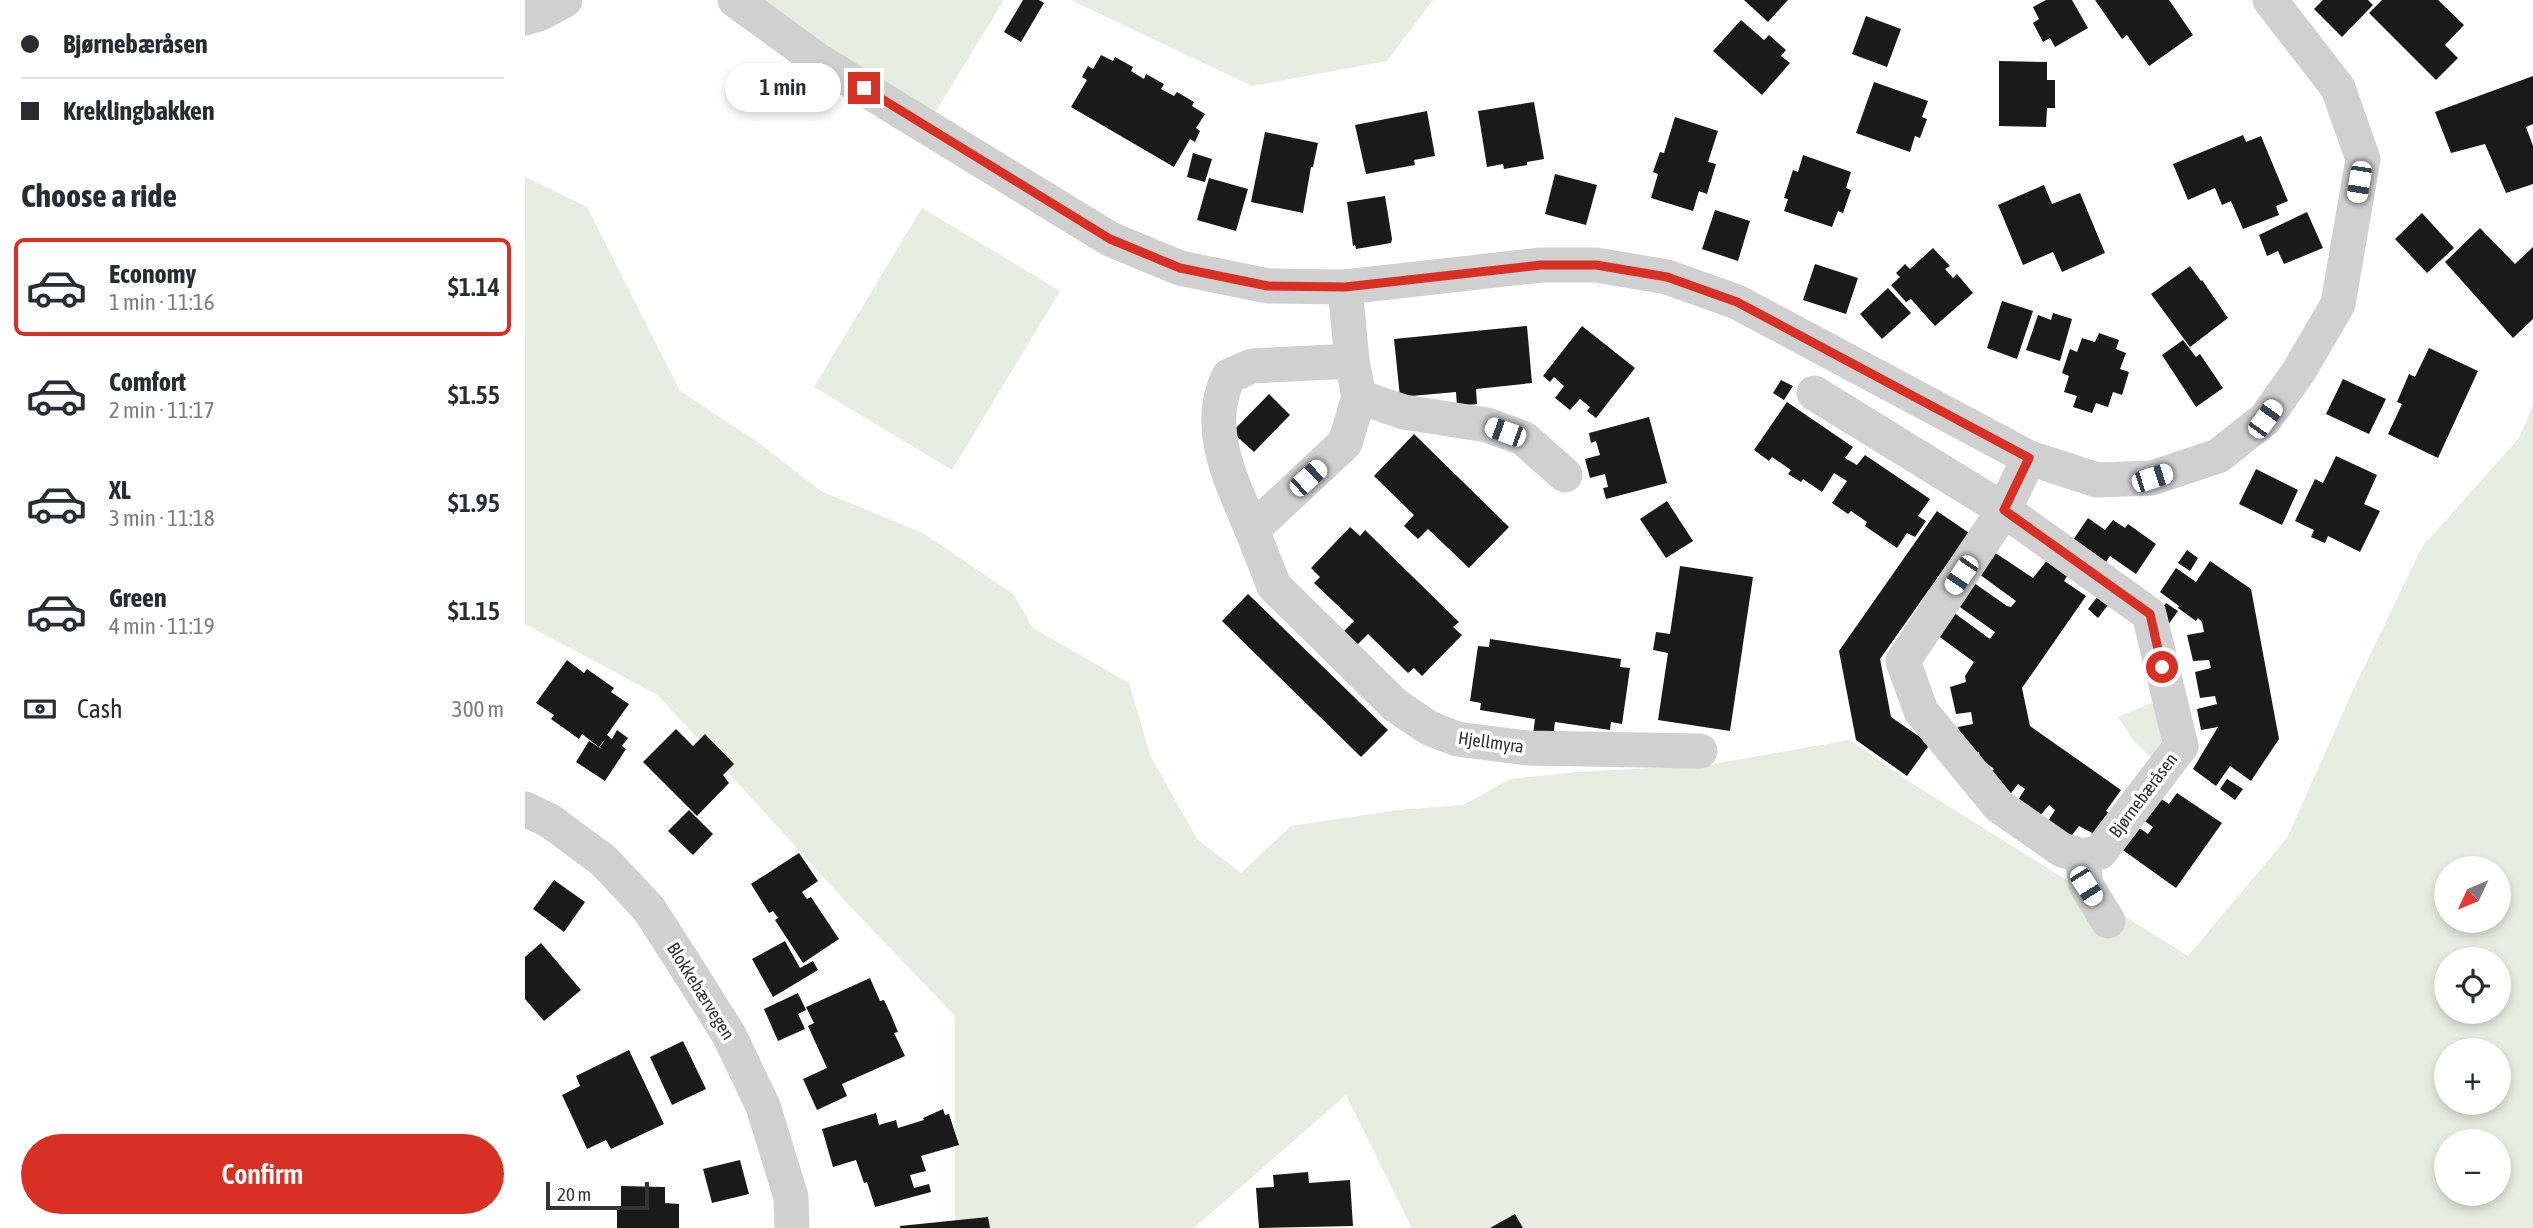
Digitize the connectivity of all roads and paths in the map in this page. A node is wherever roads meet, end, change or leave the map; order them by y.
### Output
1 (565, 0) edge
2 (735, 0) edge
3 (2270, 0) edge
4 (525, 18) edge
5 (1345, 287) junction
6 (1352, 361) junction
7 (1814, 393) dead end
8 (1359, 397) junction
9 (2029, 458) junction
10 (1565, 475) dead end
11 (2004, 510) junction
12 (1252, 530) junction
13 (1700, 751) dead end
14 (525, 809) edge
15 (2082, 856) junction
16 (2108, 921) dead end
17 (792, 1228) edge

1 - 4 street
2 - 5 street
3 - 9 street
5 - 6 street
5 - 9 street
6 - 8 street
6 - 12 street, Hjellmyra
7 - 11 street
8 - 10 street
8 - 12 street
9 - 11 street
11 - 15 street
11 - 15 street, Bjørnebæråsen
12 - 13 street, Hjellmyra
14 - 17 street, Blokkebærvegen
15 - 16 street

